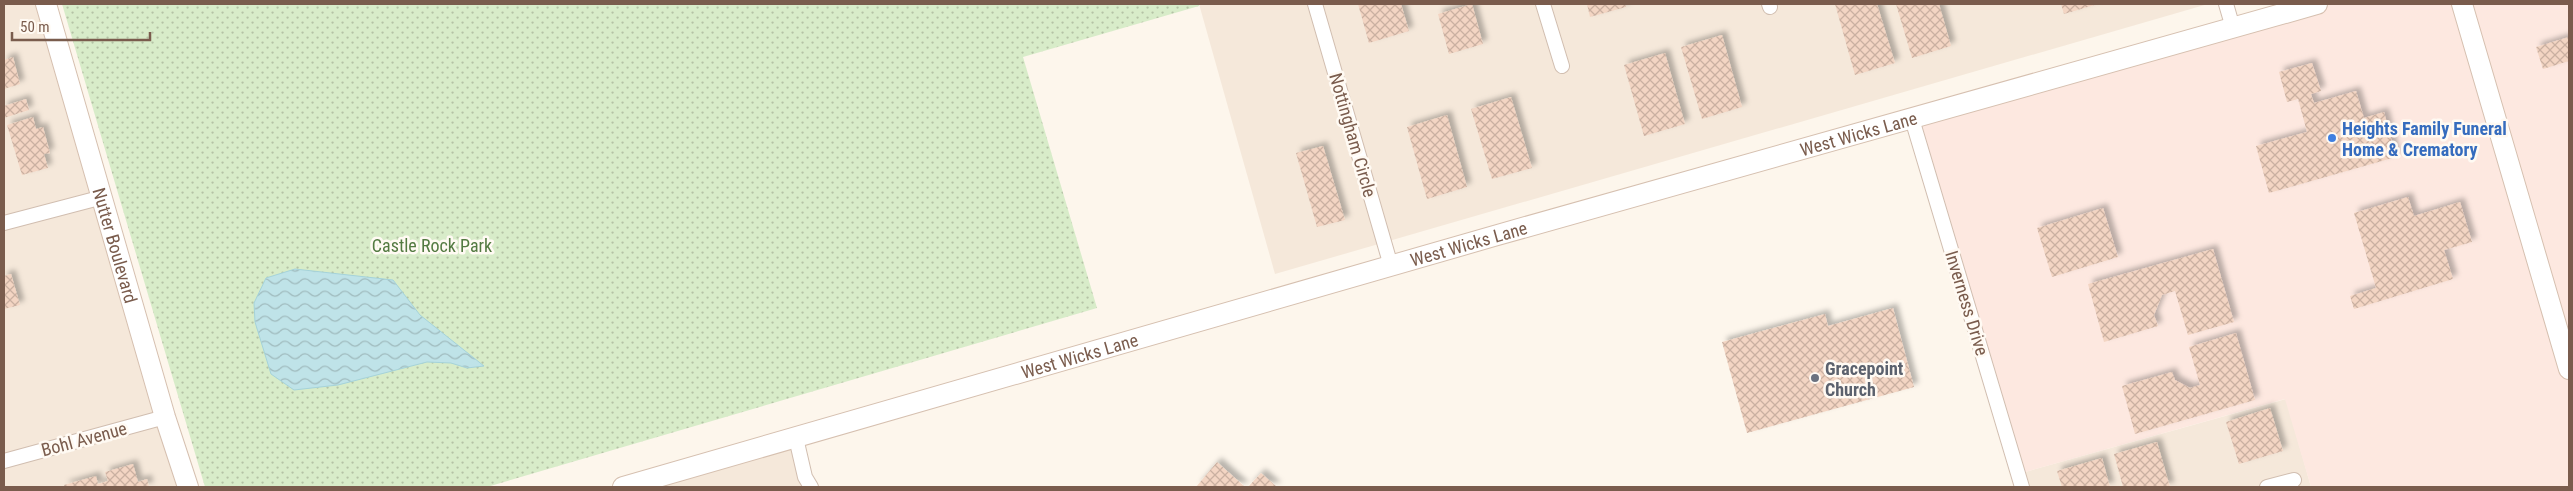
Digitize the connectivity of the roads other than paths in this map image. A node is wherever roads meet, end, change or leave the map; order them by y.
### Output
1 (46, 4) edge
2 (1315, 4) edge
3 (1543, 4) edge
4 (2226, 4) edge
5 (2317, 4) edge
6 (2462, 4) edge
7 (2233, 28) junction
8 (1562, 66) dead end
9 (1912, 119) junction
10 (103, 197) junction
11 (4, 223) edge
12 (1391, 266) junction
13 (2569, 369) edge
14 (165, 417) junction
15 (796, 438) junction
16 (4, 461) edge
17 (2294, 480) dead end
18 (188, 487) edge
19 (623, 487) edge
20 (811, 487) edge
21 (2022, 487) edge
22 (2268, 487) edge

1 - 10 main road, Nutter Boulevard
2 - 12 street, Nottingham Circle
3 - 8 street
4 - 7 street
5 - 7 main road, West Wicks Lane
6 - 13 main road
7 - 9 main road, West Wicks Lane
9 - 12 main road, West Wicks Lane
9 - 21 street, Inverness Drive
10 - 11 street
10 - 14 main road, Nutter Boulevard
12 - 15 main road, West Wicks Lane
14 - 16 street, Bohl Avenue
14 - 18 main road, Nutter Boulevard
15 - 19 main road, West Wicks Lane
15 - 20 street
17 - 22 street

